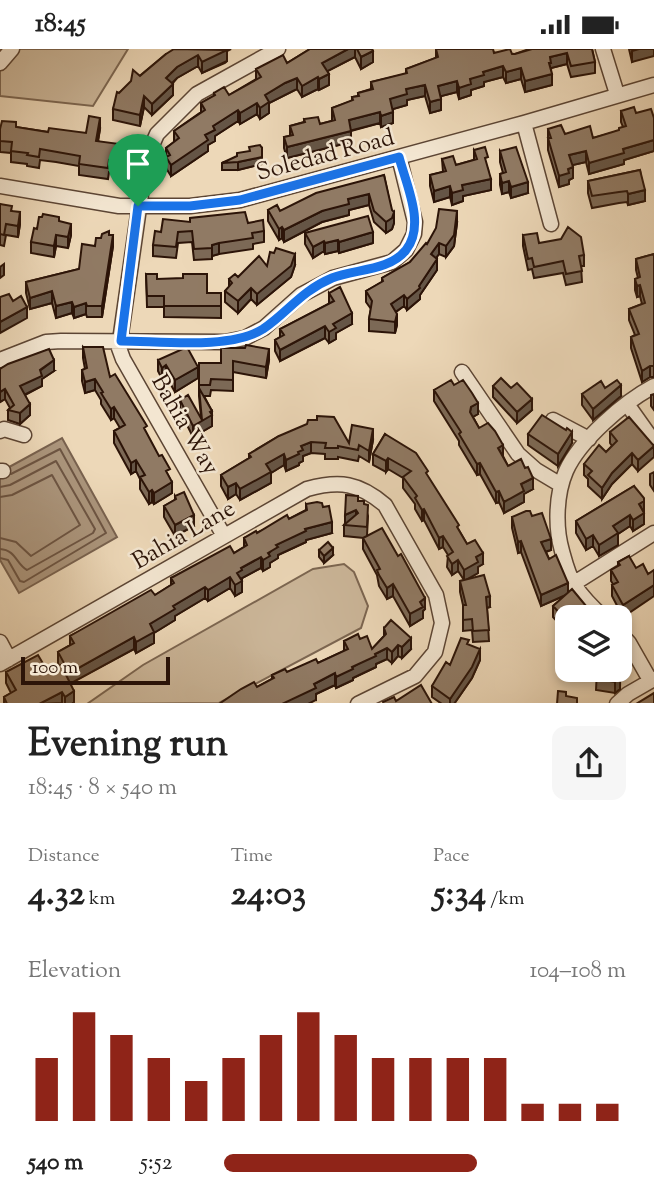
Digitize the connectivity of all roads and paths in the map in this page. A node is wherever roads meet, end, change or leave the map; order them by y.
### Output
1 (12, 49) edge
2 (278, 49) edge
3 (603, 49) edge
4 (0, 64) edge
5 (654, 85) edge
6 (617, 95) junction
7 (524, 123) junction
8 (399, 157) junction
9 (0, 185) edge
10 (138, 206) junction
11 (551, 224) dead end
12 (121, 341) junction
13 (0, 360) edge
14 (462, 372) dead end
15 (654, 386) edge
16 (628, 404) junction
17 (553, 420) edge
18 (0, 431) edge
19 (24, 435) dead end
20 (589, 439) junction
21 (654, 442) edge
22 (562, 485) junction
23 (654, 533) edge
24 (224, 536) junction
25 (573, 584) junction
26 (590, 605) edge
27 (0, 642) edge
28 (632, 648) edge
29 (5, 661) edge
30 (652, 680) edge
31 (358, 703) edge
32 (618, 703) edge

1 - 4 street
2 - 10 street, Bahia Way
3 - 6 street
5 - 6 street, Soledad Road
6 - 7 street, Soledad Road
7 - 8 street, Soledad Road
7 - 11 street
8 - 10 street, Soledad Road
8 - 12 street
9 - 10 street, Soledad Road
10 - 12 street, Bahia Way
12 - 13 street
12 - 24 street, Bahia Way
14 - 22 street
15 - 16 street
16 - 20 street
16 - 21 street
17 - 20 street
18 - 19 street
20 - 22 street
22 - 25 street
23 - 25 street
24 - 29 street, Bahia Lane
24 - 31 street, Bahia Lane
25 - 26 street
27 - 29 street
28 - 30 street
30 - 32 street

